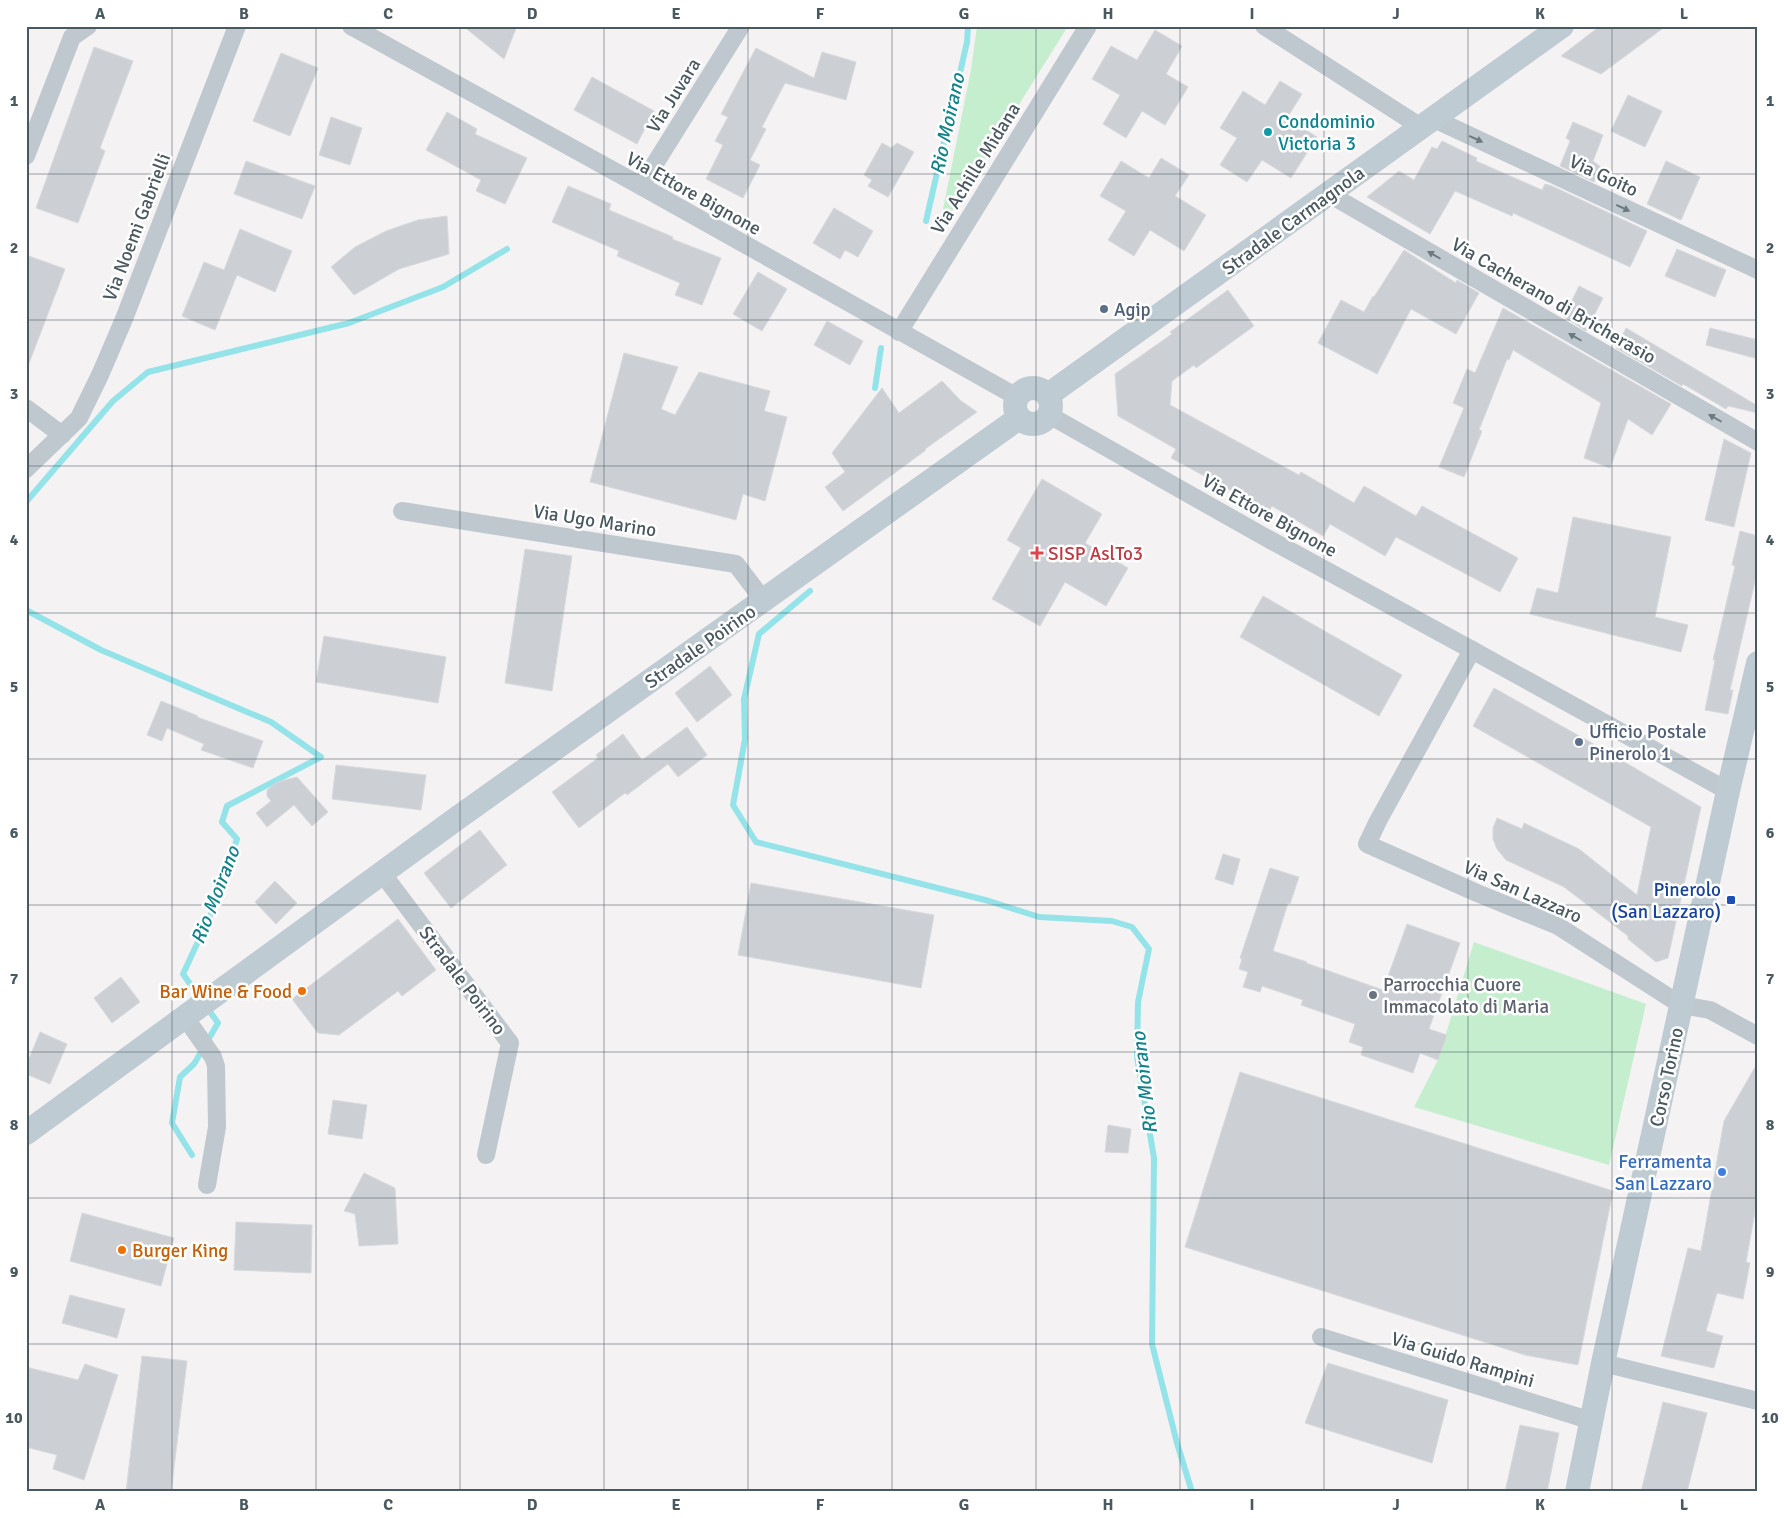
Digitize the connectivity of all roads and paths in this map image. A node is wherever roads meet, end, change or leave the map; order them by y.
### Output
1 (88, 26) edge
2 (237, 26) edge
3 (351, 26) edge
4 (740, 26) edge
5 (1088, 26) edge
6 (1264, 26) edge
7 (1562, 26) edge
8 (378, 33) edge
9 (1427, 122) junction
10 (26, 156) edge
11 (641, 186) junction
12 (1329, 194) junction
13 (1758, 270) edge
14 (899, 332) junction
15 (1048, 405) junction
16 (26, 408) edge
17 (1018, 408) junction
18 (62, 434) junction
19 (1758, 442) edge
20 (26, 469) edge
21 (402, 511) dead end
22 (764, 601) junction
23 (1472, 650) junction
24 (1758, 663) edge
25 (1728, 791) junction
26 (382, 873) junction
27 (1681, 1005) junction
28 (200, 1012) junction
29 (1758, 1036) edge
30 (26, 1134) edge
31 (486, 1155) dead end
32 (207, 1185) dead end
33 (1321, 1337) dead end
34 (1603, 1363) junction
35 (1758, 1401) edge
36 (1592, 1420) junction
37 (1577, 1492) edge

1 - 10 street
2 - 18 street, Via Noemi Gabrielli
3 - 8 street, Via Ettore Bignone
4 - 11 street, Via Juvara
5 - 14 street, Via Achille Midana
6 - 9 street, Via Goito
7 - 9 main road, Stradale Carmagnola
8 - 11 street, Via Ettore Bignone
9 - 12 main road, Stradale Carmagnola
9 -> 13 street, Via Goito
11 - 14 street, Via Ettore Bignone
12 - 15 main road, Stradale Carmagnola
19 -> 12 street, Via Cacherano di Bricherasio
14 - 17 street, Via Ettore Bignone
15 - 17 main road
15 - 17 main road
15 - 23 street, Via Ettore Bignone
16 - 18 street
17 - 22 main road, Stradale Poirino
18 - 20 street, Via Noemi Gabrielli
21 - 22 street, Via Ugo Marino
22 - 26 main road, Stradale Poirino
23 - 25 street, Via Ettore Bignone
23 - 27 street, Via San Lazzaro
24 - 25 main road, Corso Torino
25 - 27 main road, Corso Torino
26 - 28 main road, Stradale Poirino
26 - 31 street, Stradale Poirino
27 - 29 street
27 - 34 main road, Corso Torino
28 - 30 main road, Stradale Poirino
28 - 32 street
33 - 36 street, Via Guido Rampini
34 - 35 street
34 - 36 main road, Corso Torino
36 - 37 main road, Corso Torino

